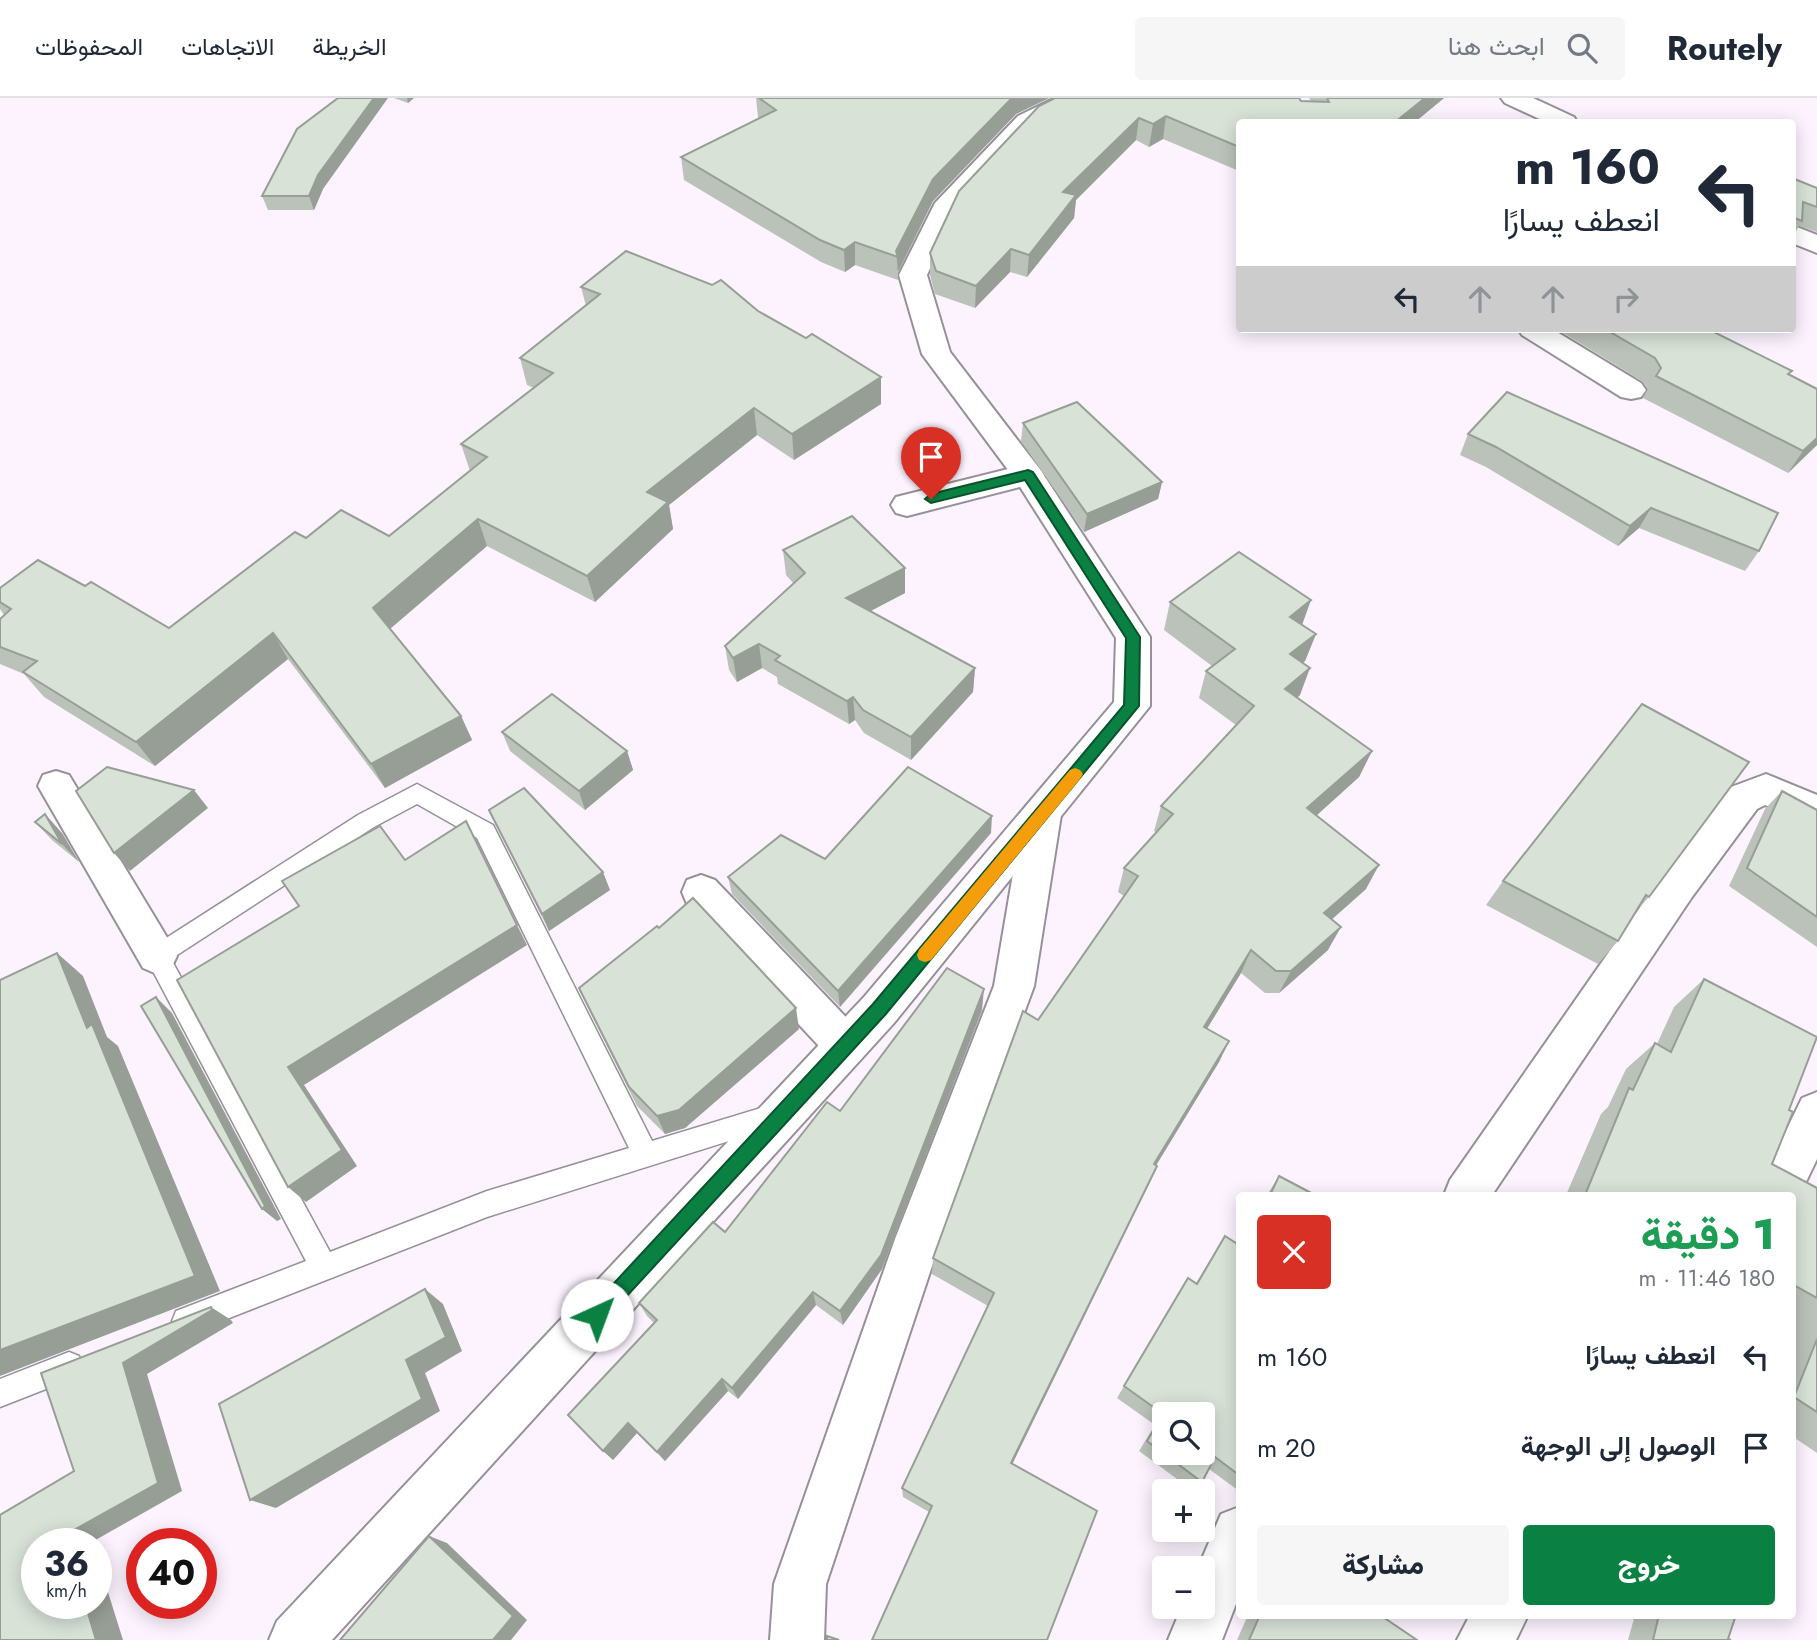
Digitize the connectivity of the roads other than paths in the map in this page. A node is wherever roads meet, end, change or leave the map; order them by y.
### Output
1 (1074, 98) edge
2 (1513, 98) edge
3 (1558, 119) edge
4 (1796, 235) edge
5 (1817, 245) edge
6 (1538, 333) edge
7 (1631, 390) dead end
8 (1028, 475) junction
9 (907, 505) dead end
10 (56, 786) dead end
11 (1817, 812) edge
12 (1042, 815) junction
13 (701, 892) dead end
14 (157, 956) junction
15 (846, 1046) junction
16 (1817, 1112) edge
17 (785, 1113) junction
18 (646, 1155) junction
19 (1468, 1192) edge
20 (1778, 1192) edge
21 (324, 1268) junction
22 (169, 1328) edge
23 (91, 1358) edge
24 (0, 1393) edge
25 (1236, 1539) edge
26 (1499, 1619) edge
27 (296, 1640) edge
28 (797, 1640) edge
29 (1195, 1640) edge
30 (1484, 1640) edge

1 - 8 street
2 - 3 street
4 - 5 street
6 - 7 street
8 - 9 street
8 - 12 street
10 - 14 street
11 - 19 street
12 - 15 street
12 - 28 street
13 - 15 street
14 - 18 lane
14 - 21 lane
15 - 17 street
16 - 20 street
17 - 18 lane
17 - 27 street
18 - 21 lane
21 - 22 lane
23 - 24 lane
25 - 29 street
26 - 30 street

